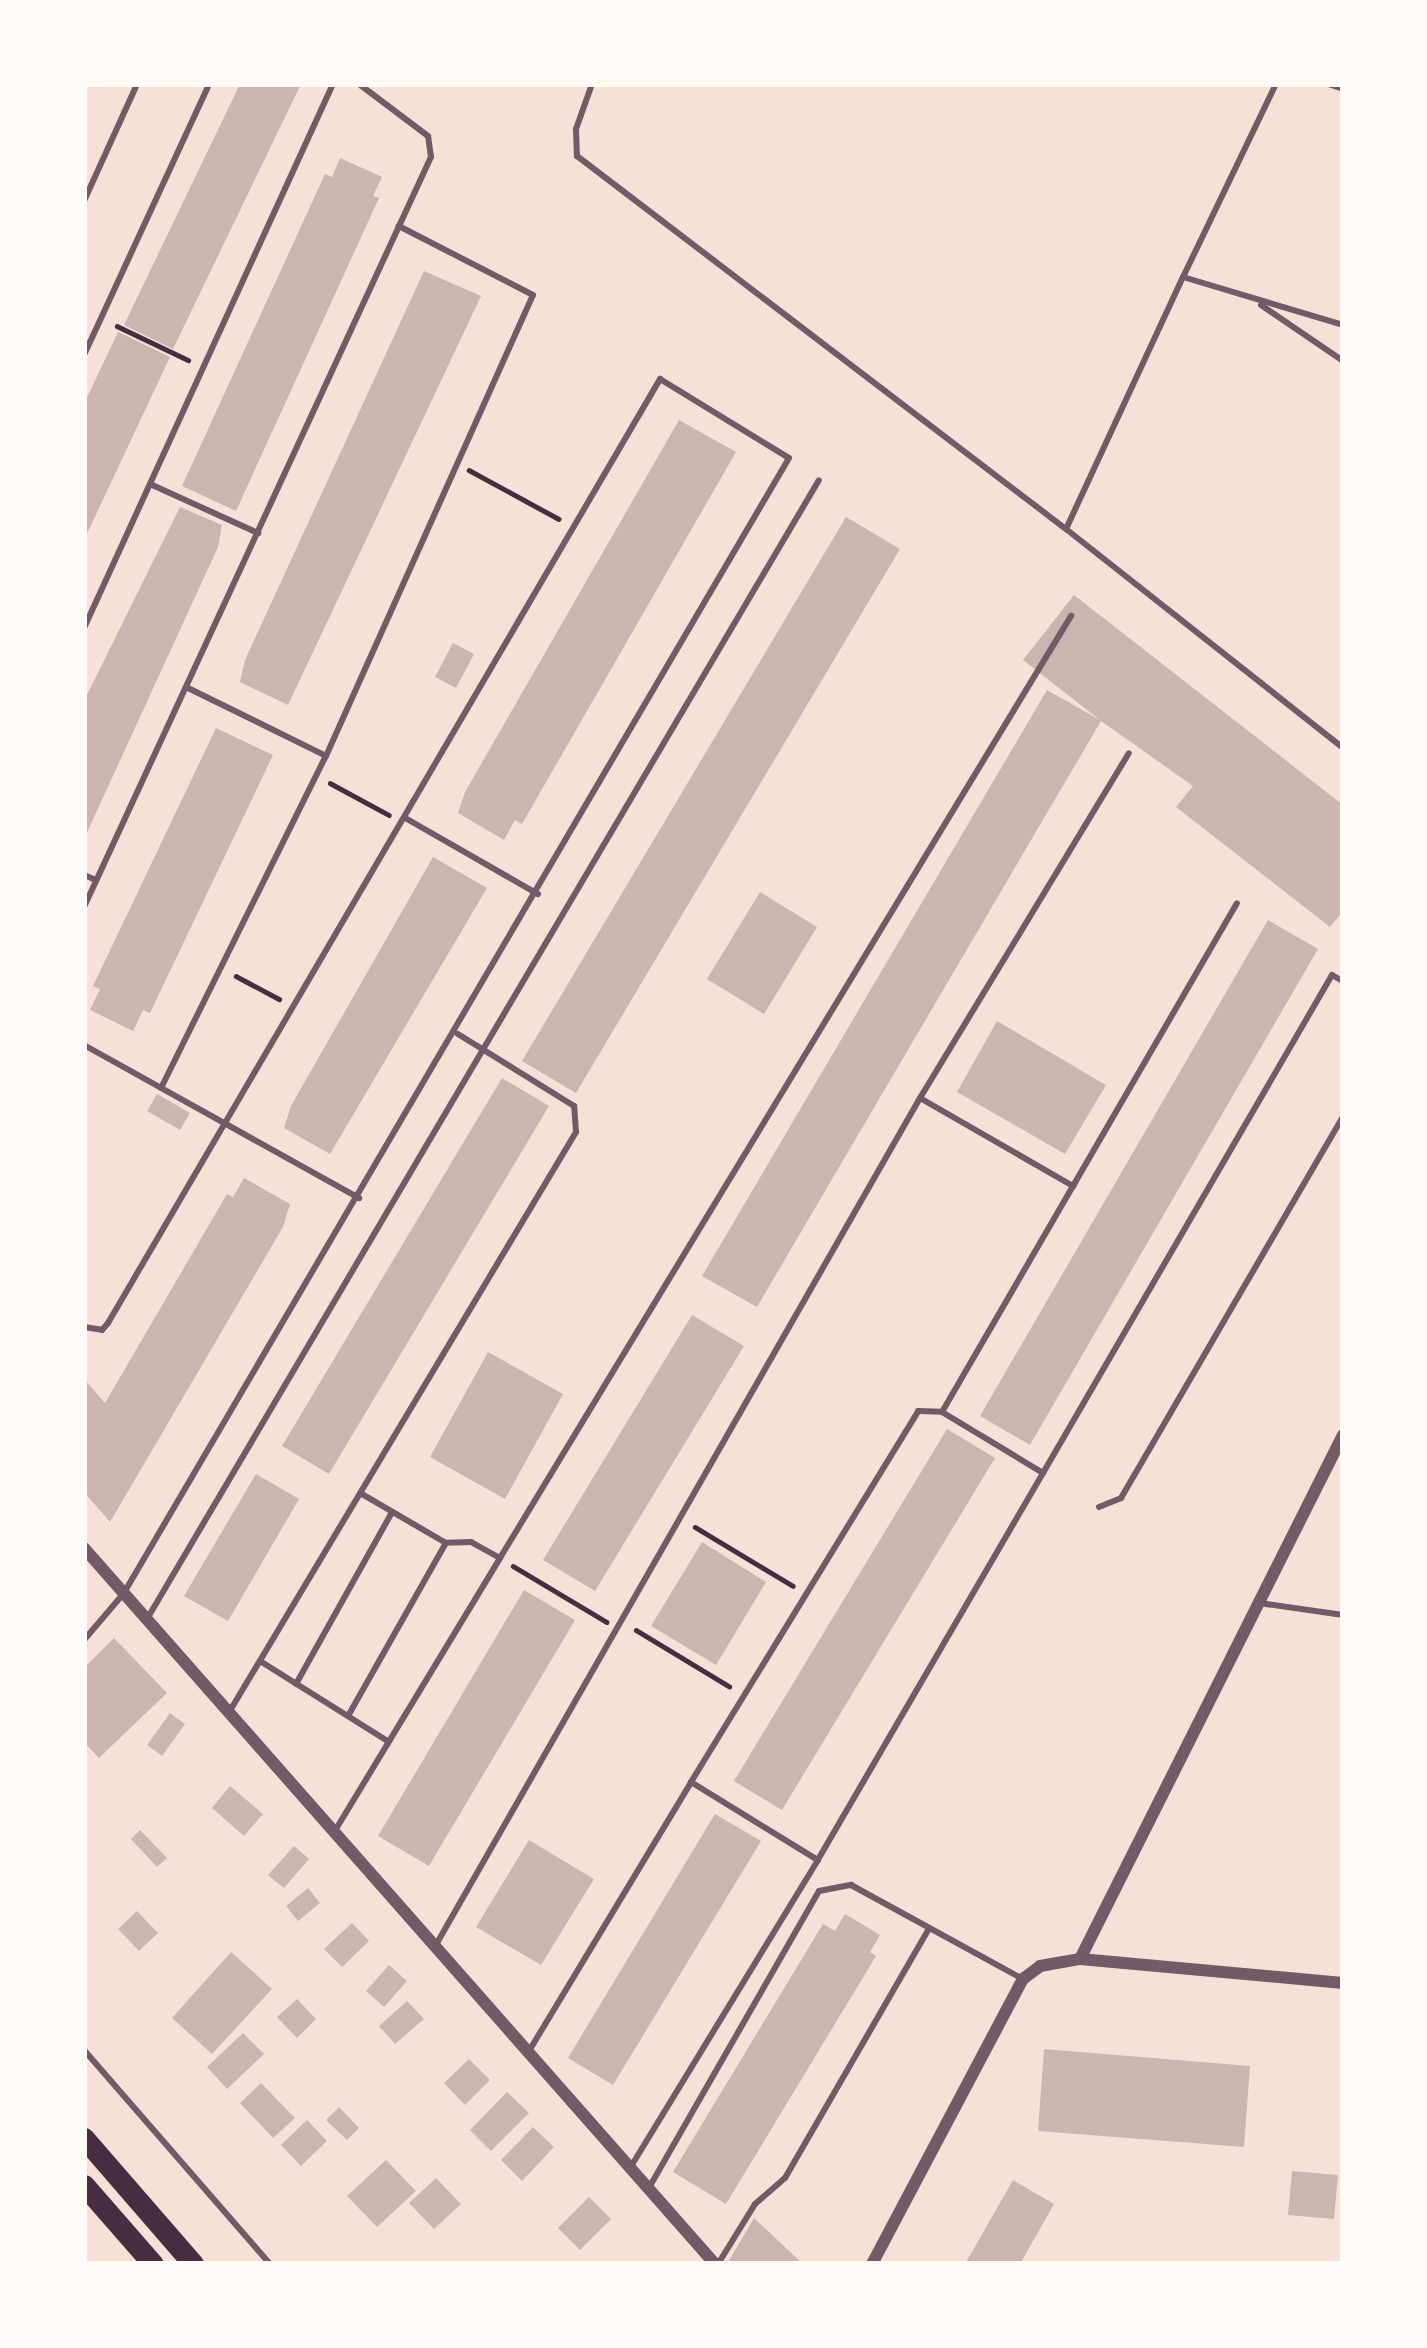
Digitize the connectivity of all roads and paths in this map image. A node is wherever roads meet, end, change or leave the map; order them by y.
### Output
1 (137, 84) edge
2 (209, 84) edge
3 (333, 84) edge
4 (359, 84) edge
5 (592, 84) edge
6 (1276, 84) edge
7 (1328, 84) edge
8 (1343, 89) edge
9 (84, 201) edge
10 (399, 226) junction
11 (1183, 277) junction
12 (1253, 300) junction
13 (100, 319) junction
14 (1343, 325) edge
15 (84, 355) edge
16 (1343, 361) edge
17 (204, 368) junction
18 (457, 464) junction
19 (819, 480) dead end
20 (150, 484) junction
21 (574, 527) junction
22 (1066, 530) junction
23 (258, 533) junction
24 (1071, 616) dead end
25 (84, 628) edge
26 (186, 687) junction
27 (1343, 748) edge
28 (1129, 754) dead end
29 (326, 756) junction
30 (316, 776) junction
31 (406, 821) junction
32 (84, 875) edge
33 (96, 880) junction
34 (538, 894) junction
35 (1238, 903) dead end
36 (84, 907) edge
37 (221, 968) junction
38 (1343, 981) edge
39 (295, 1008) junction
40 (458, 1034) junction
41 (84, 1046) edge
42 (483, 1050) junction
43 (161, 1088) junction
44 (920, 1098) junction
45 (1343, 1115) edge
46 (226, 1124) junction
47 (1073, 1186) junction
48 (360, 1198) junction
49 (84, 1327) edge
50 (942, 1412) junction
51 (1343, 1435) edge
52 (1043, 1473) junction
53 (360, 1493) junction
54 (1099, 1507) dead end
55 (392, 1512) junction
56 (680, 1518) junction
57 (446, 1543) junction
58 (84, 1548) edge
59 (500, 1558) junction
60 (124, 1593) junction
61 (806, 1594) junction
62 (1259, 1603) junction
63 (1343, 1615) edge
64 (147, 1619) junction
65 (619, 1624) junction
66 (84, 1640) edge
67 (260, 1661) junction
68 (296, 1684) junction
69 (744, 1695) junction
70 (229, 1712) junction
71 (348, 1716) junction
72 (389, 1742) junction
73 (691, 1782) junction
74 (334, 1832) junction
75 (818, 1860) junction
76 (929, 1930) junction
77 (435, 1946) junction
78 (1080, 1959) junction
79 (1023, 1979) junction
80 (1343, 1983) edge
81 (84, 2050) edge
82 (528, 2052) junction
83 (84, 2138) edge
84 (630, 2168) junction
85 (84, 2185) edge
86 (648, 2189) junction
87 (152, 2264) edge
88 (194, 2264) edge
89 (271, 2264) edge
90 (717, 2264) edge
91 (872, 2264) edge

1 - 9 lane
2 - 13 lane
3 - 17 lane
4 - 10 lane
5 - 22 lane
6 - 11 lane
7 - 8 lane
10 - 18 lane
10 - 23 lane
11 - 12 lane
11 - 22 lane
12 - 14 lane
12 - 16 lane
13 - 15 lane
13 - 17 path
17 - 20 lane
18 - 21 path
18 - 29 lane
19 - 42 lane
20 - 23 lane
20 - 25 lane
21 - 31 lane
21 - 34 lane
22 - 27 lane
23 - 26 lane
24 - 59 lane
26 - 29 lane
26 - 33 lane
28 - 44 lane
29 - 30 lane
30 - 31 path
30 - 37 lane
31 - 34 lane
31 - 39 lane
32 - 33 lane
33 - 36 lane
34 - 40 lane
35 - 47 lane
37 - 39 path
37 - 43 lane
38 - 52 lane
39 - 46 lane
40 - 42 lane
40 - 48 lane
41 - 43 lane
42 - 53 lane
42 - 64 lane
43 - 46 lane
44 - 47 lane
44 - 56 lane
45 - 54 lane
46 - 48 lane
46 - 49 lane
47 - 50 lane
48 - 60 lane
50 - 52 lane
50 - 61 lane
51 - 62 street
52 - 75 lane
53 - 55 lane
53 - 67 lane
55 - 57 lane
55 - 68 lane
56 - 61 path
56 - 65 lane
57 - 59 lane
57 - 71 lane
58 - 60 street
59 - 65 path
59 - 72 lane
60 - 64 street
60 - 66 lane
61 - 69 lane
62 - 63 lane
62 - 78 street
64 - 70 street
65 - 69 path
65 - 77 lane
67 - 68 lane
67 - 70 lane
68 - 71 lane
69 - 73 lane
70 - 74 street
71 - 72 lane
72 - 74 lane
73 - 75 lane
73 - 82 lane
74 - 77 street
75 - 84 lane
76 - 79 lane
76 - 86 lane
76 - 90 lane
77 - 82 street
78 - 79 street
78 - 80 street
79 - 91 street
81 - 89 lane
82 - 84 street
83 - 88 main road
84 - 86 street
85 - 87 main road
86 - 90 street

